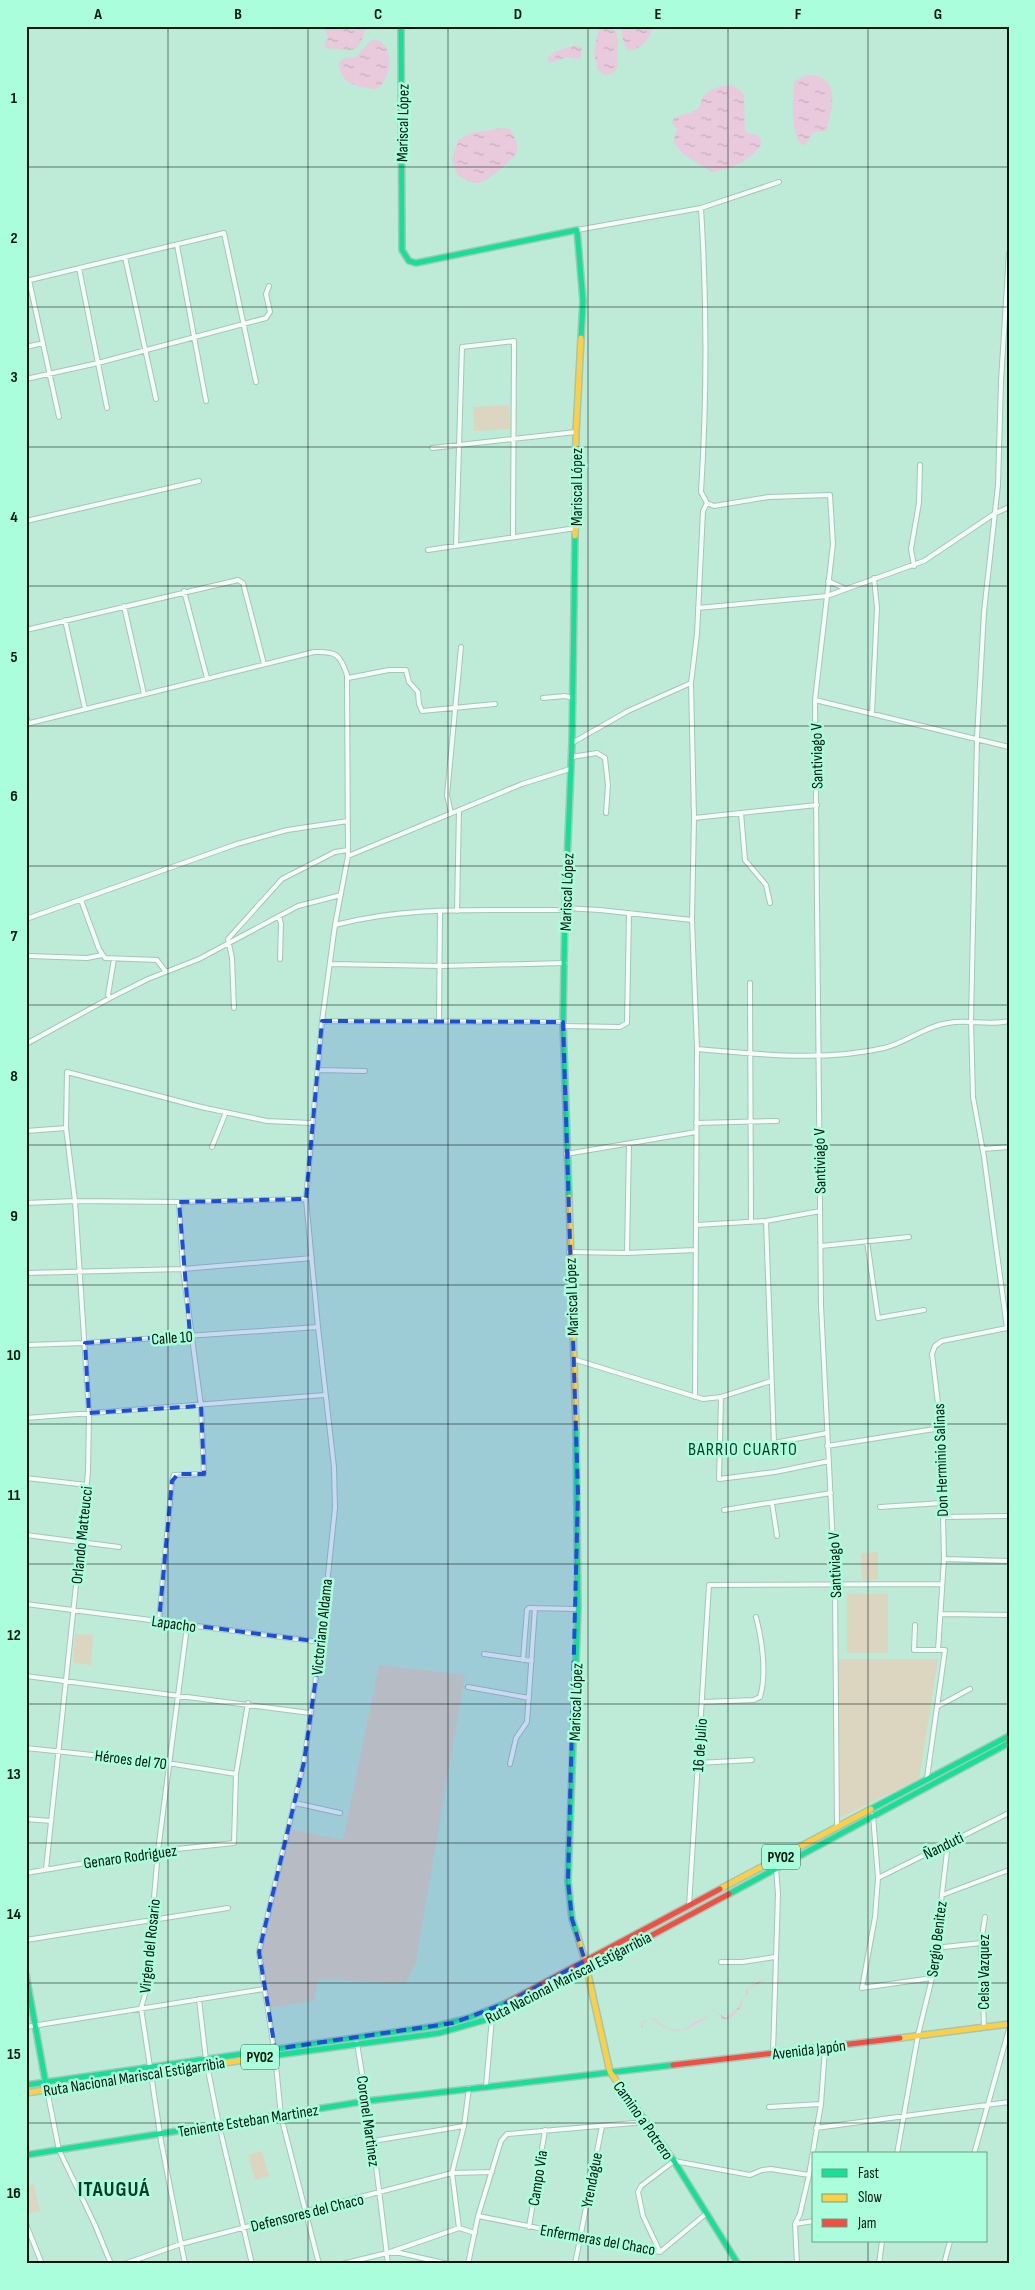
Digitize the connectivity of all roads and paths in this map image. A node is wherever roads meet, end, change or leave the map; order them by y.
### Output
1 (401, 26) edge
2 (779, 182) dead end
3 (701, 208) junction
4 (577, 230) junction
5 (177, 245) junction
6 (1009, 253) edge
7 (125, 257) junction
8 (79, 268) junction
9 (28, 280) edge
10 (269, 286) dead end
11 (245, 325) junction
12 (194, 338) junction
13 (43, 343) junction
14 (26, 347) edge
15 (146, 350) junction
16 (98, 363) junction
17 (49, 374) junction
18 (26, 379) edge
19 (256, 382) dead end
20 (156, 399) dead end
21 (206, 401) dead end
22 (107, 408) dead end
23 (58, 417) dead end
24 (576, 432) junction
25 (514, 438) junction
26 (459, 443) junction
27 (432, 448) dead end
28 (920, 465) dead end
29 (199, 481) dead end
30 (707, 503) junction
31 (1009, 506) edge
32 (994, 514) junction
33 (26, 521) edge
34 (576, 528) junction
35 (513, 537) junction
36 (456, 546) junction
37 (428, 550) dead end
38 (914, 566) junction
39 (874, 578) junction
40 (828, 581) junction
41 (846, 589) junction
42 (184, 591) junction
43 (827, 596) junction
44 (124, 606) junction
45 (698, 608) junction
46 (65, 620) junction
47 (26, 630) edge
48 (461, 648) dead end
49 (264, 664) junction
50 (207, 678) junction
51 (348, 678) junction
52 (691, 682) junction
53 (144, 694) junction
54 (543, 698) dead end
55 (572, 698) junction
56 (815, 700) junction
57 (495, 704) dead end
58 (454, 706) junction
59 (85, 709) junction
60 (872, 714) junction
61 (26, 716) edge
62 (27, 723) edge
63 (977, 738) junction
64 (572, 743) junction
65 (1009, 747) edge
66 (571, 757) junction
67 (570, 769) junction
68 (817, 805) junction
69 (459, 810) junction
70 (451, 813) junction
71 (606, 813) dead end
72 (741, 813) junction
73 (694, 818) junction
74 (348, 821) junction
75 (348, 850) junction
76 (348, 856) junction
77 (341, 895) junction
78 (81, 900) junction
79 (770, 903) dead end
80 (565, 909) junction
81 (440, 912) junction
82 (456, 912) junction
83 (629, 913) junction
84 (279, 916) junction
85 (26, 919) edge
86 (692, 920) junction
87 (335, 925) junction
88 (229, 942) junction
89 (102, 955) junction
90 (30, 956) dead end
91 (114, 959) junction
92 (280, 959) dead end
93 (565, 963) junction
94 (330, 964) junction
95 (441, 966) junction
96 (166, 972) junction
97 (750, 982) dead end
98 (110, 998) junction
99 (234, 1008) dead end
100 (322, 1021) junction
101 (439, 1021) junction
102 (970, 1021) junction
103 (1009, 1021) edge
104 (563, 1024) junction
105 (26, 1044) edge
106 (697, 1049) junction
107 (749, 1053) junction
108 (817, 1056) junction
109 (318, 1070) junction
110 (365, 1071) dead end
111 (226, 1112) junction
112 (751, 1121) junction
113 (777, 1121) dead end
114 (311, 1123) junction
115 (696, 1123) junction
116 (66, 1128) junction
117 (26, 1131) edge
118 (696, 1132) junction
119 (628, 1144) junction
120 (212, 1147) dead end
121 (1009, 1147) edge
122 (983, 1149) junction
123 (566, 1154) junction
124 (306, 1199) junction
125 (75, 1200) junction
126 (179, 1202) junction
127 (26, 1203) edge
128 (820, 1211) junction
129 (766, 1221) junction
130 (751, 1222) junction
131 (696, 1225) junction
132 (910, 1237) dead end
133 (867, 1241) junction
134 (820, 1246) junction
135 (695, 1250) junction
136 (569, 1252) junction
137 (627, 1253) junction
138 (312, 1258) junction
139 (183, 1269) junction
140 (79, 1270) junction
141 (26, 1273) edge
142 (924, 1310) dead end
143 (318, 1327) junction
144 (190, 1335) junction
145 (84, 1344) junction
146 (26, 1345) edge
147 (573, 1359) junction
148 (771, 1381) junction
149 (325, 1395) junction
150 (694, 1397) junction
151 (721, 1397) junction
152 (201, 1406) junction
153 (89, 1413) junction
154 (26, 1418) edge
155 (941, 1428) junction
156 (827, 1433) junction
157 (827, 1446) junction
158 (828, 1461) junction
159 (26, 1478) edge
160 (87, 1485) junction
161 (831, 1493) junction
162 (772, 1503) junction
163 (942, 1503) junction
164 (880, 1507) dead end
165 (724, 1510) dead end
166 (1009, 1516) edge
167 (942, 1517) junction
168 (26, 1535) edge
169 (777, 1536) dead end
170 (80, 1543) junction
171 (119, 1547) dead end
172 (944, 1560) junction
173 (1009, 1561) edge
174 (942, 1584) junction
175 (834, 1585) junction
176 (26, 1604) edge
177 (535, 1608) junction
178 (578, 1609) junction
179 (73, 1611) junction
180 (942, 1614) junction
181 (1009, 1615) edge
182 (756, 1617) dead end
183 (159, 1620) junction
184 (916, 1625) dead end
185 (187, 1626) junction
186 (322, 1642) junction
187 (938, 1650) junction
188 (484, 1654) dead end
189 (523, 1660) junction
190 (532, 1661) junction
191 (26, 1676) edge
192 (66, 1681) junction
193 (468, 1687) dead end
194 (970, 1690) dead end
195 (177, 1695) junction
196 (529, 1698) junction
197 (702, 1702) junction
198 (248, 1703) junction
199 (938, 1706) junction
200 (310, 1713) junction
201 (1009, 1736) edge
202 (1009, 1743) edge
203 (26, 1748) edge
204 (60, 1751) junction
205 (752, 1760) dead end
206 (168, 1763) junction
207 (698, 1763) junction
208 (510, 1764) dead end
209 (236, 1774) junction
210 (927, 1778) junction
211 (294, 1803) junction
212 (340, 1813) dead end
213 (1009, 1813) edge
214 (873, 1816) junction
215 (26, 1819) edge
216 (51, 1821) junction
217 (837, 1827) junction
218 (948, 1843) junction
219 (158, 1851) junction
220 (776, 1868) junction
221 (46, 1869) junction
222 (1009, 1870) edge
223 (26, 1873) edge
224 (878, 1878) junction
225 (942, 1895) junction
226 (689, 1906) junction
227 (228, 1908) dead end
228 (985, 1917) dead end
229 (151, 1920) junction
230 (26, 1940) edge
231 (981, 1943) junction
232 (935, 1948) junction
233 (775, 1957) junction
234 (586, 1961) junction
235 (721, 1962) dead end
236 (588, 1970) junction
237 (26, 1975) edge
238 (932, 1978) junction
239 (264, 1989) junction
240 (199, 1999) junction
241 (141, 2008) junction
242 (492, 2018) junction
243 (1009, 2024) edge
244 (36, 2025) junction
245 (26, 2027) edge
246 (984, 2027) junction
247 (1009, 2029) edge
248 (918, 2034) junction
249 (356, 2038) junction
250 (357, 2045) junction
251 (825, 2048) junction
252 (275, 2052) junction
253 (773, 2053) junction
254 (207, 2062) junction
255 (150, 2068) junction
256 (610, 2072) junction
257 (151, 2075) junction
258 (46, 2083) junction
259 (26, 2086) edge
260 (486, 2086) junction
261 (470, 2088) junction
262 (47, 2090) junction
263 (26, 2093) edge
264 (367, 2101) junction
265 (1009, 2102) edge
266 (820, 2104) junction
267 (988, 2105) junction
268 (769, 2107) dead end
269 (281, 2116) junction
270 (903, 2117) junction
271 (646, 2122) junction
272 (219, 2125) junction
273 (464, 2126) junction
274 (602, 2126) junction
275 (816, 2128) junction
276 (545, 2130) junction
277 (160, 2134) junction
278 (373, 2140) junction
279 (59, 2150) junction
280 (812, 2152) edge
281 (897, 2152) edge
282 (975, 2152) edge
283 (26, 2155) edge
284 (812, 2155) edge
285 (674, 2161) junction
286 (492, 2172) junction
287 (452, 2173) junction
288 (809, 2175) junction
289 (379, 2194) junction
290 (306, 2212) junction
291 (707, 2213) junction
292 (478, 2216) junction
293 (812, 2221) edge
294 (26, 2224) edge
295 (795, 2224) junction
296 (529, 2227) junction
297 (244, 2228) junction
298 (459, 2228) junction
299 (475, 2233) junction
300 (580, 2238) junction
301 (882, 2242) edge
302 (950, 2242) edge
303 (181, 2244) junction
304 (660, 2252) junction
305 (387, 2253) junction
306 (42, 2264) edge
307 (111, 2264) edge
308 (124, 2264) edge
309 (185, 2264) edge
310 (252, 2264) edge
311 (319, 2264) edge
312 (342, 2264) edge
313 (388, 2264) edge
314 (448, 2264) edge
315 (468, 2264) edge
316 (574, 2264) edge
317 (738, 2264) edge
318 (797, 2264) edge
319 (878, 2264) edge
320 (944, 2264) edge

1 - 4 main road, Mariscal López
2 - 3 street
3 - 4 street
3 - 30 street
4 - 24 main road, Mariscal López
5 - 7 street
5 - 11 street
5 - 12 street
6 - 32 street
7 - 8 street
7 - 15 street
8 - 9 street
8 - 16 street
9 - 13 street
10 - 11 street
11 - 12 street
11 - 19 street
12 - 15 street
12 - 21 street
13 - 14 street
13 - 17 street
15 - 16 street
15 - 20 street
16 - 17 street
16 - 22 street
17 - 18 street
17 - 23 street
24 - 25 street
24 - 34 main road, Mariscal López
25 - 26 street
25 - 26 street
25 - 35 street
26 - 27 street
26 - 36 street
28 - 38 street
29 - 33 street
30 - 40 street, Santiviago V
30 - 45 street
31 - 32 street
32 - 38 street
32 - 63 street
34 - 35 street
34 - 55 main road, Mariscal López
35 - 36 street
36 - 37 street
38 - 39 street
39 - 41 street
39 - 60 street
40 - 41 street
40 - 43 street, Santiviago V
41 - 43 street
42 - 44 street
42 - 49 street
42 - 50 street
43 - 45 street
43 - 56 street, Santiviago V
44 - 46 street
44 - 53 street
45 - 52 street
46 - 47 street
46 - 59 street
48 - 58 street
49 - 50 street
49 - 51 street
50 - 53 street
51 - 58 street
51 - 74 street, Victoriano Aldama
52 - 64 street
52 - 73 street
53 - 59 street
54 - 55 street
55 - 64 main road, Mariscal López
56 - 60 street
56 - 68 street, Santiviago V
57 - 58 street
58 - 70 street
59 - 62 street
60 - 63 street
61 - 62 street
63 - 65 street
63 - 102 street
64 - 66 main road, Mariscal López
66 - 67 main road, Mariscal López
66 - 71 street
67 - 69 street
67 - 80 main road, Mariscal López
68 - 72 street
68 - 108 street, Santiviago V
69 - 70 street
69 - 82 street
70 - 76 street
72 - 73 street
72 - 79 street
73 - 86 street
74 - 75 street, Victoriano Aldama
74 - 78 street
75 - 76 street, Victoriano Aldama
75 - 88 street
76 - 77 street, Victoriano Aldama
77 - 84 street
77 - 87 street, Victoriano Aldama
78 - 85 street
78 - 89 street
80 - 82 street
80 - 83 street
80 - 93 main road, Mariscal López
81 - 82 street
81 - 87 street
81 - 95 street
83 - 86 street
83 - 104 street
84 - 88 street
84 - 92 street
86 - 106 street
87 - 94 street, Victoriano Aldama
88 - 96 street
88 - 99 street
89 - 90 street
89 - 91 street
91 - 96 street
91 - 98 street
93 - 95 street
93 - 104 main road, Mariscal López
94 - 95 street
94 - 100 street, Victoriano Aldama
95 - 101 street
96 - 98 street
97 - 107 street
98 - 105 street
100 - 101 street
100 - 109 street, Victoriano Aldama
101 - 104 street
102 - 103 street
102 - 108 street
102 - 122 street
104 - 123 main road, Mariscal López
106 - 107 street
106 - 115 street
107 - 108 street
107 - 112 street
108 - 128 street, Santiviago V
109 - 110 street
109 - 114 street, Victoriano Aldama
111 - 114 street
111 - 116 street, Orlando Matteucci
111 - 120 street
112 - 113 street
112 - 115 street
112 - 130 street
114 - 124 street, Victoriano Aldama
115 - 118 street
116 - 117 street
116 - 125 street, Orlando Matteucci
118 - 119 street
118 - 131 street
119 - 123 street
119 - 137 street
121 - 122 street
122 - 155 street, Don Herminio Salinas
123 - 136 main road, Mariscal López
124 - 126 street
124 - 138 street, Victoriano Aldama
125 - 126 street
125 - 127 street
125 - 140 street, Orlando Matteucci
126 - 139 street
128 - 129 street
128 - 134 street, Santiviago V
129 - 130 street
129 - 148 street
130 - 131 street
131 - 135 street
132 - 133 street
133 - 134 street
133 - 142 street
134 - 156 street, Santiviago V
135 - 137 street
135 - 150 street
136 - 137 street
136 - 147 main road, Mariscal López
138 - 139 street
138 - 143 street, Victoriano Aldama
139 - 140 street
139 - 144 street
140 - 141 street
140 - 145 street, Orlando Matteucci
143 - 144 street, Calle 10
143 - 149 street, Victoriano Aldama
144 - 145 street, Calle 10
144 - 152 street
145 - 146 street, Calle 10
145 - 153 street, Orlando Matteucci
147 - 150 street
147 - 178 main road, Mariscal López
148 - 151 street
148 - 156 street
149 - 152 street
149 - 186 street, Victoriano Aldama
150 - 151 street
151 - 158 street
152 - 153 street
152 - 183 street
153 - 154 street
153 - 160 street, Orlando Matteucci
155 - 157 street
155 - 163 street, Don Herminio Salinas
156 - 157 street, Santiviago V
157 - 158 street, Santiviago V
158 - 161 street, Santiviago V
159 - 160 street
160 - 170 street, Orlando Matteucci
161 - 162 street
161 - 175 street, Santiviago V
162 - 165 street
162 - 169 street
163 - 164 street
163 - 167 street, Don Herminio Salinas
166 - 167 street
167 - 172 street, Don Herminio Salinas
168 - 170 street
170 - 171 street
170 - 179 street, Orlando Matteucci
172 - 173 street
172 - 174 street, Don Herminio Salinas
174 - 175 street
174 - 180 street, Don Herminio Salinas
175 - 197 street, 16 de Julio
175 - 217 street, Santiviago V
176 - 179 street, Lapacho
177 - 178 street
177 - 189 street
177 - 190 street
178 - 234 main road, Mariscal López
179 - 183 street, Lapacho
179 - 192 street, Orlando Matteucci
180 - 181 street
180 - 187 street, Don Herminio Salinas
182 - 197 street
183 - 185 street, Lapacho
184 - 187 street
185 - 186 street, Lapacho
185 - 195 street, Virgen del Rosario
186 - 200 street, Victoriano Aldama
187 - 199 street
188 - 189 street
189 - 190 street
190 - 196 street
191 - 192 street
192 - 195 street
192 - 204 street, Orlando Matteucci
193 - 196 street
194 - 199 street
195 - 198 street
195 - 206 street, Virgen del Rosario
196 - 208 street
197 - 207 street, 16 de Julio
198 - 200 street
198 - 209 street
199 - 210 street
200 - 211 street, Victoriano Aldama
201 - 210 main road, Ruta Nacional Mariscal Estigarribia / PY02
202 - 214 main road, Ruta Nacional Mariscal Estigarribia / PY02
203 - 204 street, Héroes del 70
204 - 206 street, Héroes del 70
204 - 216 street, Orlando Matteucci
205 - 207 street
206 - 209 street, Héroes del 70
206 - 219 street, Virgen del Rosario
207 - 226 street, 16 de Julio
209 - 219 street, Genaro Rodriguez
210 - 217 main road, Ruta Nacional Mariscal Estigarribia / PY02
211 - 212 street
211 - 239 street, Victoriano Aldama
213 - 218 street, Ñanduti
214 - 220 main road, Ruta Nacional Mariscal Estigarribia / PY02
214 - 224 street
215 - 216 street
216 - 221 street, Orlando Matteucci
217 - 226 main road, Ruta Nacional Mariscal Estigarribia / PY02
218 - 224 street, Ñanduti
218 - 225 street, Sergio Benitez
219 - 221 street, Genaro Rodriguez
219 - 229 street, Virgen del Rosario
220 - 233 street
220 - 236 main road, Ruta Nacional Mariscal Estigarribia / PY02
221 - 223 street, Genaro Rodriguez
222 - 225 street
224 - 238 street
225 - 232 street, Sergio Benitez
226 - 234 main road, Ruta Nacional Mariscal Estigarribia / PY02
227 - 229 street
228 - 231 street, Celsa Vazquez
229 - 230 street
229 - 241 street, Virgen del Rosario
231 - 232 street
231 - 246 street, Celsa Vazquez
232 - 238 street, Sergio Benitez
233 - 235 street
233 - 253 street
234 - 236 main road, Camino a Potrero
234 - 249 main road, Ruta Nacional Mariscal Estigarribia / PY02
236 - 242 main road, Ruta Nacional Mariscal Estigarribia / PY02
236 - 256 main road, Camino a Potrero
237 - 244 main road
238 - 248 street, Sergio Benitez
239 - 240 street
239 - 252 street, Victoriano Aldama
240 - 241 street
240 - 254 street
241 - 244 street
241 - 255 street, Virgen del Rosario
242 - 250 main road, Ruta Nacional Mariscal Estigarribia / PY02
242 - 260 street
243 - 246 main road, Avenida Japón
244 - 245 street
244 - 258 main road
246 - 248 main road, Avenida Japón
247 - 267 street
248 - 251 main road, Avenida Japón
248 - 270 street, Sergio Benitez
249 - 250 street, Coronel Martinez
249 - 252 main road, Ruta Nacional Mariscal Estigarribia / PY02
250 - 252 main road, Ruta Nacional Mariscal Estigarribia / PY02
250 - 264 street, Coronel Martinez
251 - 253 main road, Avenida Japón
251 - 266 street
252 - 254 main road, Ruta Nacional Mariscal Estigarribia / PY02
252 - 269 street, Victoriano Aldama
253 - 256 main road, Avenida Japón
254 - 255 main road, Ruta Nacional Mariscal Estigarribia / PY02
254 - 257 main road, Ruta Nacional Mariscal Estigarribia / PY02
254 - 272 street
255 - 257 street, Virgen del Rosario
255 - 258 main road, Ruta Nacional Mariscal Estigarribia / PY02
256 - 260 main road, Teniente Esteban Martinez
256 - 271 main road, Camino a Potrero
257 - 262 main road, Ruta Nacional Mariscal Estigarribia / PY02
257 - 277 street, Virgen del Rosario
258 - 259 main road, Ruta Nacional Mariscal Estigarribia / PY02
258 - 262 main road
260 - 261 main road, Teniente Esteban Martinez
261 - 264 main road, Teniente Esteban Martinez
261 - 273 street
262 - 263 main road, Ruta Nacional Mariscal Estigarribia / PY02
262 - 279 street
264 - 269 main road, Teniente Esteban Martinez
264 - 278 street, Coronel Martinez
265 - 267 street
266 - 268 street
266 - 275 street
267 - 270 street
267 - 282 street
269 - 272 main road, Teniente Esteban Martinez
269 - 290 street, Victoriano Aldama
270 - 275 street
270 - 281 street, Sergio Benitez
271 - 274 street
271 - 285 main road, Camino a Potrero
272 - 277 main road, Teniente Esteban Martinez
272 - 297 street
273 - 278 street
273 - 287 street
274 - 276 street
274 - 300 street, Yrendague
275 - 280 street
276 - 286 street
276 - 296 street, Campo Via
277 - 279 main road, Teniente Esteban Martinez
277 - 303 street, Virgen del Rosario
278 - 289 street, Coronel Martinez
279 - 283 main road, Teniente Esteban Martinez
279 - 307 street
284 - 288 street
285 - 288 street
285 - 291 main road, Camino a Potrero
285 - 304 street
286 - 287 street, Defensores del Chaco
286 - 292 street
287 - 289 street, Defensores del Chaco
287 - 298 street
288 - 295 street
289 - 290 street, Defensores del Chaco
289 - 305 street, Coronel Martinez
290 - 297 street, Defensores del Chaco
290 - 311 street, Victoriano Aldama
291 - 304 street, Enfermeras del Chaco
291 - 317 main road, Camino a Potrero
292 - 296 street, Enfermeras del Chaco
292 - 299 street
293 - 295 street
294 - 306 street
295 - 318 street
296 - 300 street, Enfermeras del Chaco
297 - 303 street, Defensores del Chaco
297 - 310 street
298 - 299 street
298 - 305 street
299 - 315 street
300 - 304 street, Enfermeras del Chaco
300 - 316 street, Yrendague
301 - 319 street
302 - 320 street
303 - 308 street, Defensores del Chaco
303 - 309 street, Virgen del Rosario
305 - 312 street
305 - 313 street, Coronel Martinez
305 - 314 street

